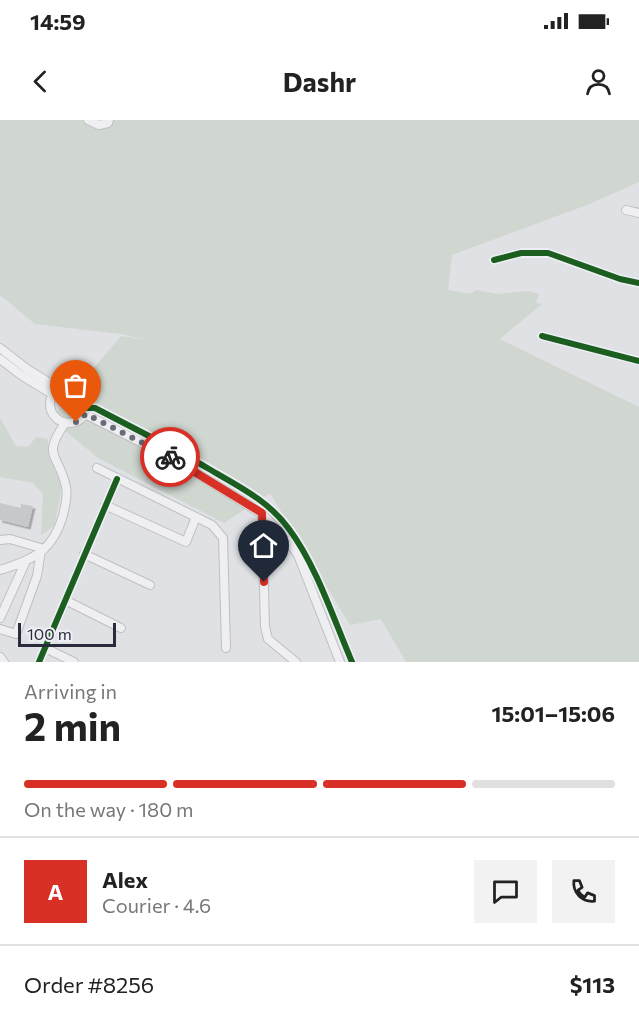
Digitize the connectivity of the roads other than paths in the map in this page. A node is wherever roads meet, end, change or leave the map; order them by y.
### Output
1 (88, 120) edge
2 (109, 120) edge
3 (626, 210) dead end
4 (639, 213) edge
5 (494, 260) dead end
6 (639, 283) edge
7 (542, 336) dead end
8 (0, 348) edge
9 (0, 359) edge
10 (639, 361) edge
11 (55, 391) junction
12 (87, 411) junction
13 (65, 423) junction
14 (97, 468) dead end
15 (117, 479) junction
16 (105, 505) junction
17 (262, 513) junction
18 (196, 517) junction
19 (0, 540) edge
20 (43, 550) junction
21 (84, 554) junction
22 (25, 563) junction
23 (0, 570) edge
24 (150, 585) dead end
25 (65, 600) junction
26 (0, 618) edge
27 (121, 628) dead end
28 (0, 629) edge
29 (45, 648) junction
30 (226, 648) dead end
31 (0, 657) edge
32 (4, 662) edge
33 (39, 662) edge
34 (74, 662) edge
35 (296, 662) edge
36 (340, 662) edge
37 (352, 662) edge

1 - 2 street
3 - 4 street
5 - 6 street
7 - 10 street
8 - 11 street
9 - 11 street
11 - 12 street
11 - 13 street
12 - 13 street
12 - 17 street
12 - 37 street
13 - 20 street
14 - 15 street
15 - 16 street
15 - 18 street
16 - 18 street
16 - 21 street
17 - 35 street
17 - 36 street
18 - 30 street
19 - 20 street
20 - 22 street
20 - 28 street
21 - 24 street
21 - 25 street
22 - 23 street
22 - 26 street
25 - 27 street
25 - 29 street
29 - 33 street
29 - 34 street
31 - 32 street

